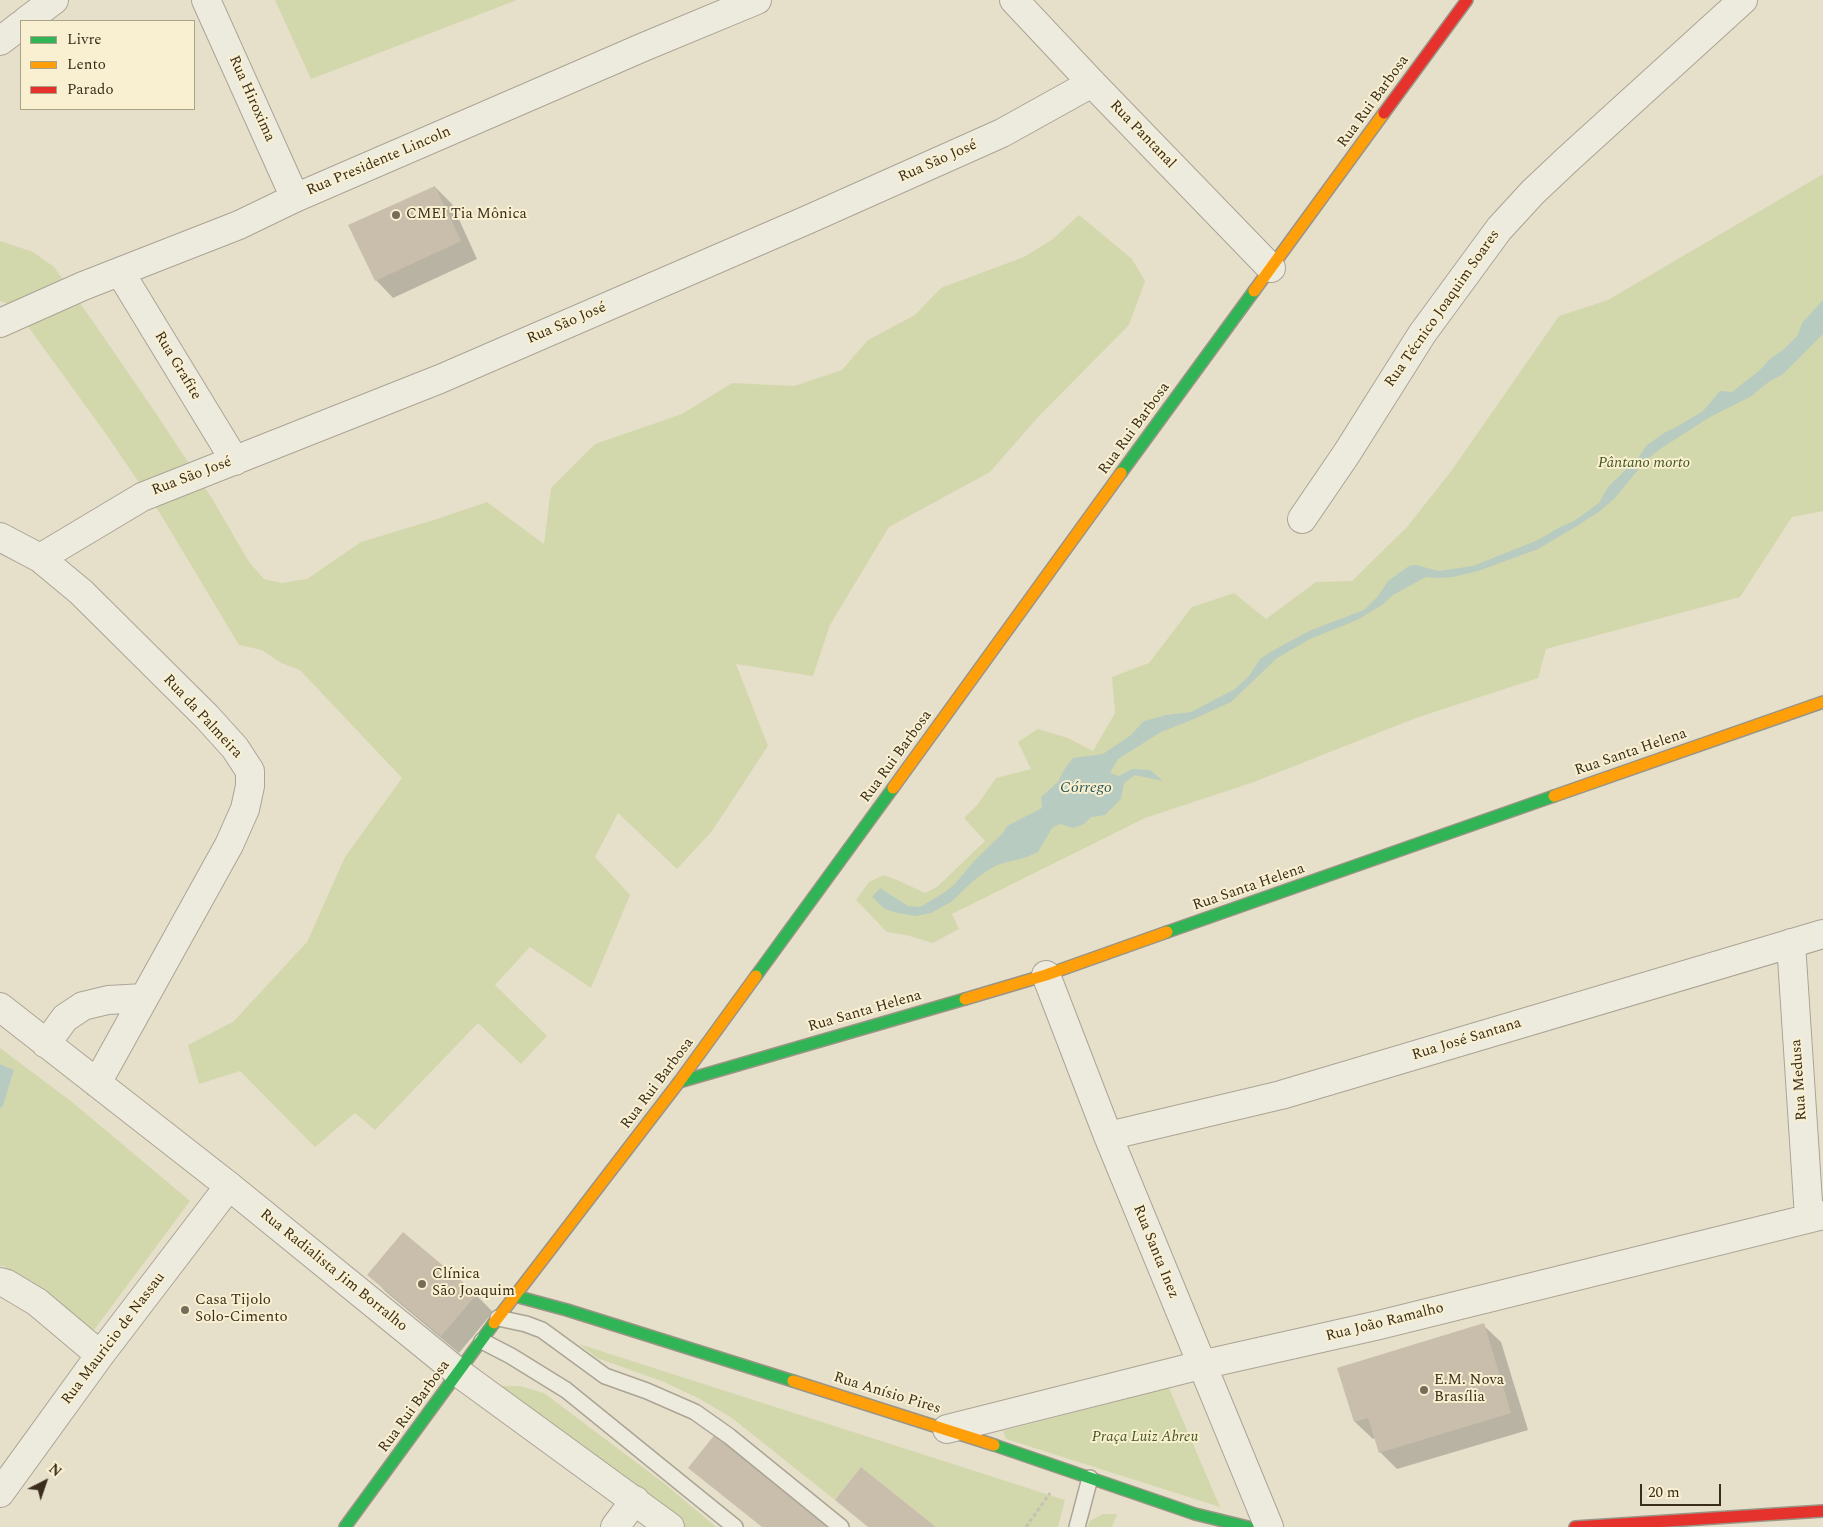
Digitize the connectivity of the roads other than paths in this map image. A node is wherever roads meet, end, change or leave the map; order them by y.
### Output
1 (54, 0) edge
2 (206, 0) edge
3 (757, 0) edge
4 (1014, 0) edge
5 (1467, 0) edge
6 (1742, 0) edge
7 (27, 20) edge
8 (20, 26) edge
9 (0, 41) edge
10 (1092, 84) junction
11 (295, 198) junction
12 (1271, 268) junction
13 (120, 272) junction
14 (7, 319) edge
15 (235, 461) junction
16 (1302, 519) dead end
17 (0, 537) edge
18 (40, 558) junction
19 (1823, 702) edge
20 (1823, 934) edge
21 (1791, 943) junction
22 (1046, 975) junction
23 (144, 998) junction
24 (0, 1007) edge
25 (46, 1044) junction
26 (679, 1082) junction
27 (97, 1083) junction
28 (1108, 1136) junction
29 (229, 1186) junction
30 (1816, 1216) edge
31 (0, 1282) edge
32 (515, 1296) junction
33 (567, 1310) junction
34 (498, 1318) junction
35 (542, 1330) junction
36 (482, 1341) junction
37 (100, 1355) junction
38 (1201, 1365) junction
39 (459, 1373) junction
40 (947, 1429) junction
41 (1090, 1478) junction
42 (0, 1493) edge
43 (635, 1500) junction
44 (1823, 1512) edge
45 (345, 1527) edge
46 (615, 1527) edge
47 (670, 1527) edge
48 (735, 1527) edge
49 (841, 1527) edge
50 (1077, 1527) edge
51 (1248, 1527) edge
52 (1269, 1527) edge
53 (1575, 1527) edge

1 - 7 street
2 - 11 street, Rua Hiroxima
3 - 11 street, Rua Presidente Lincoln
4 - 10 street, Rua Pantanal
5 - 12 street, Rua Rui Barbosa
6 - 16 street, Rua Técnico Joaquim Soares
8 - 9 street
10 - 12 street, Rua Pantanal
10 - 15 street, Rua São José
11 - 13 street, Rua Presidente Lincoln
12 - 26 street, Rua Rui Barbosa
13 - 14 street, Rua Presidente Lincoln
13 - 15 street, Rua Grafite
15 - 18 street, Rua São José
17 - 18 street, Rua da Palmeira
18 - 23 street, Rua da Palmeira
19 - 22 street, Rua Santa Helena
20 - 21 street, Rua José Santana
21 - 28 street, Rua José Santana
21 - 30 street, Rua Medusa
22 - 26 street, Rua Santa Helena
22 - 28 street, Rua Santa Inez
23 - 25 street
23 - 27 street, Rua da Palmeira
24 - 25 street, Rua Radialista Jim Borralho
25 - 27 street, Rua Radialista Jim Borralho
26 - 32 street, Rua Rui Barbosa
27 - 29 street, Rua Radialista Jim Borralho
28 - 38 street, Rua Santa Inez
29 - 37 street, Rua Mauricio de Nassau
29 - 39 street, Rua Radialista Jim Borralho
30 - 38 street, Rua João Ramalho
31 - 37 street
32 - 33 street, Rua Anísio Pires
32 - 34 street, Rua Rui Barbosa
33 - 35 lane
33 - 40 street, Rua Anísio Pires
34 - 35 lane
34 - 36 street, Rua Rui Barbosa
35 - 49 lane
36 - 39 street, Rua Rui Barbosa
36 - 48 lane
37 - 42 street, Rua Mauricio de Nassau
38 - 40 street, Rua João Ramalho
38 - 52 street, Rua Santa Inez
39 - 43 street, Rua Radialista Jim Borralho
39 - 45 street, Rua Rui Barbosa
40 - 41 street, Rua Anísio Pires
41 - 50 lane
41 - 51 street, Rua Anísio Pires
43 - 46 street
43 - 47 street, Rua Radialista Jim Borralho
44 - 53 street

